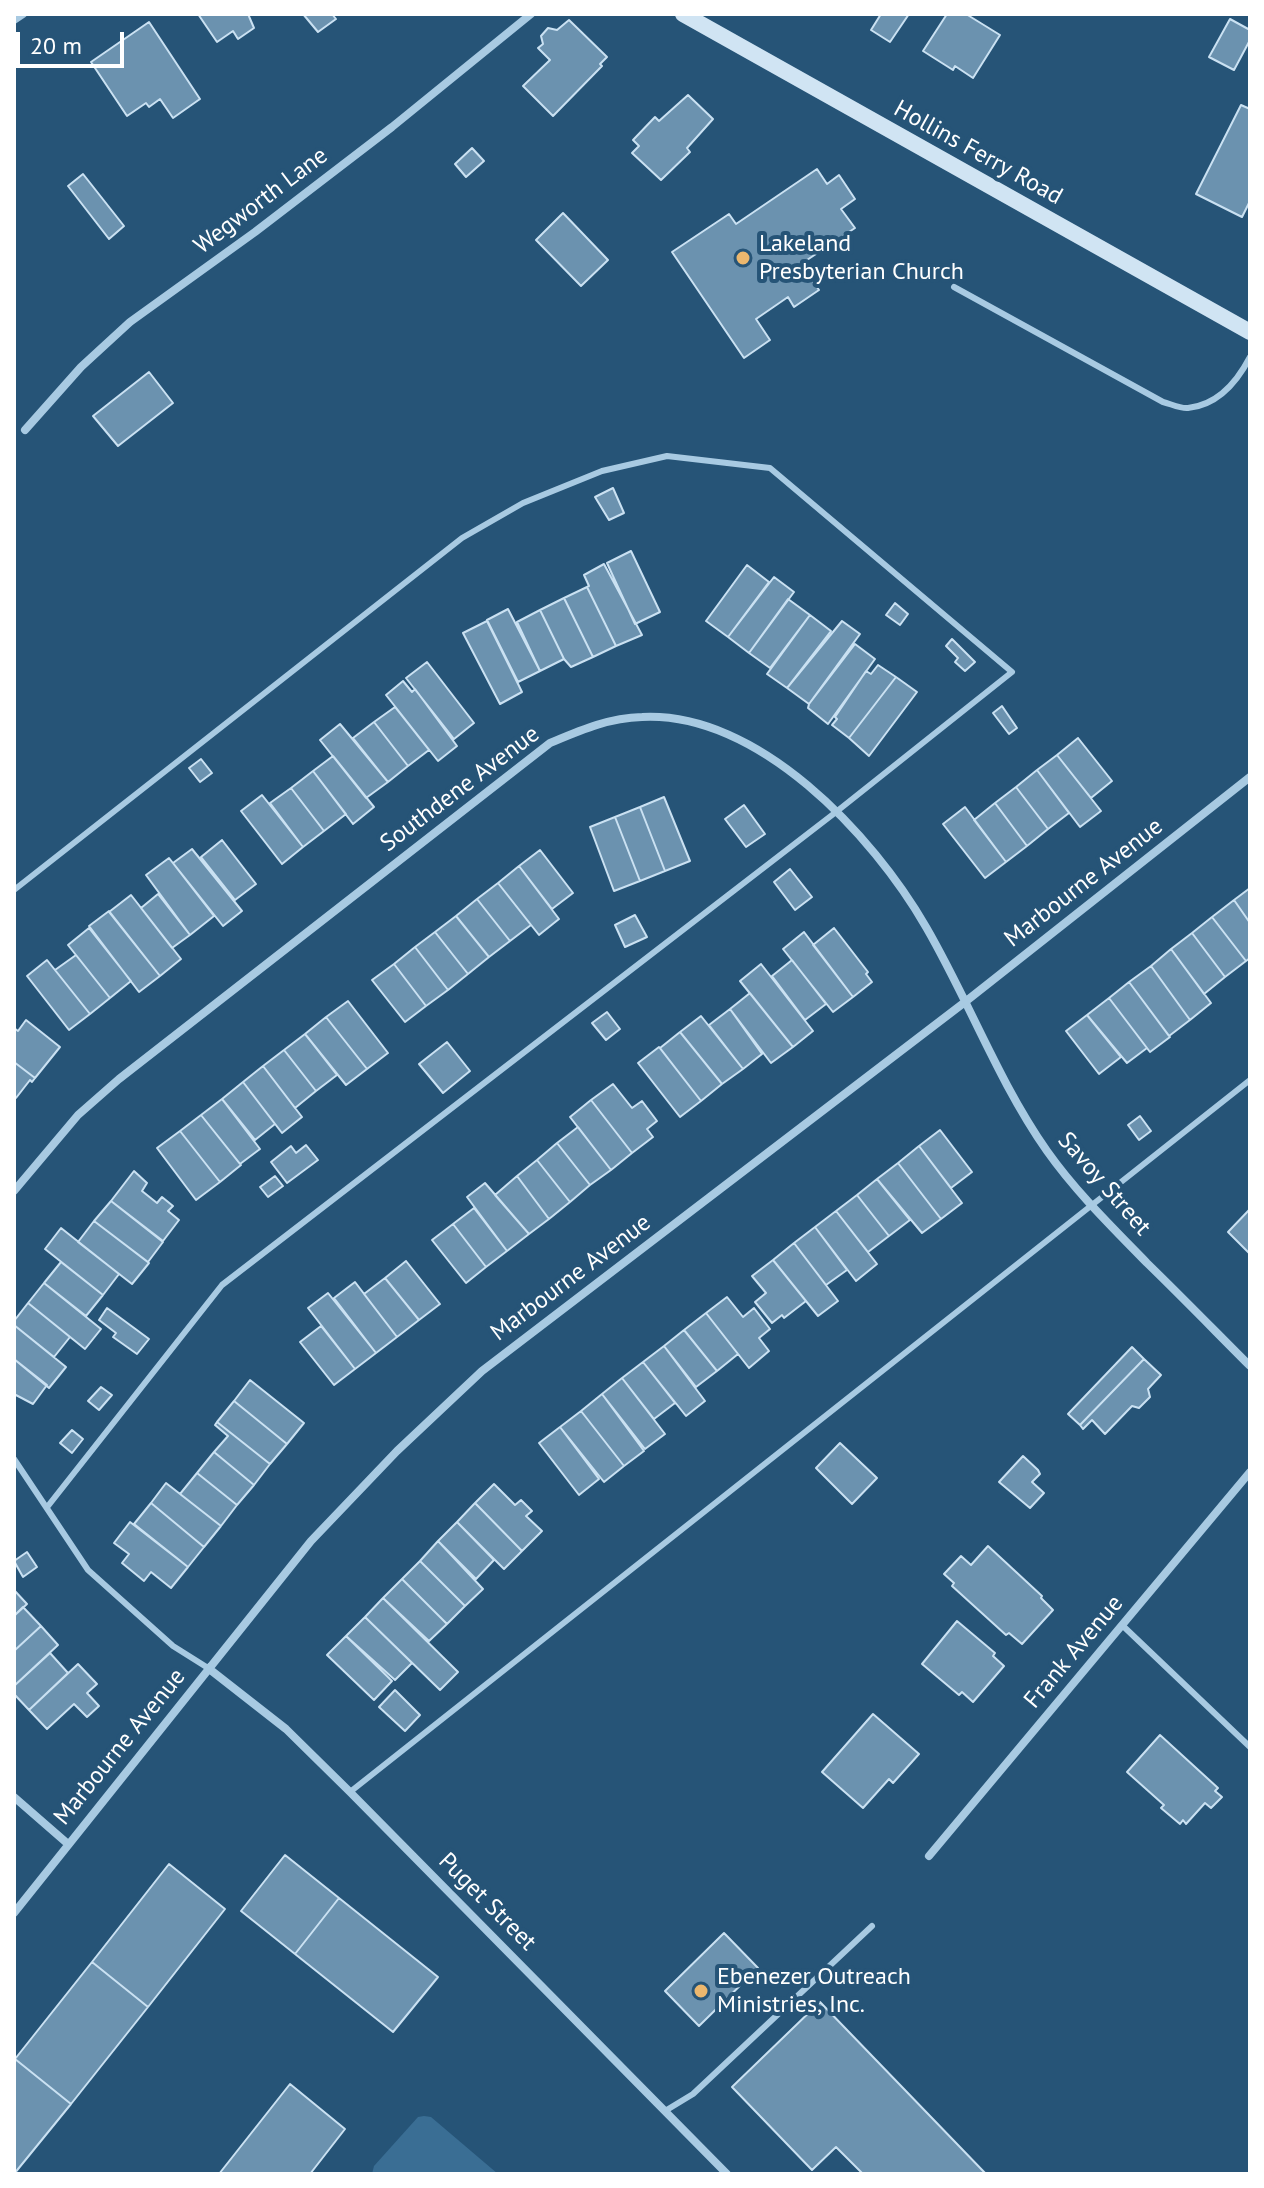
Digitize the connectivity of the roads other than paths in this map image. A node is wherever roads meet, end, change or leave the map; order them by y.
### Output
1 (23, 14) edge
2 (531, 14) edge
3 (683, 14) edge
4 (14, 20) edge
5 (954, 287) dead end
6 (1250, 332) edge
7 (1250, 357) edge
8 (25, 430) dead end
9 (1250, 777) edge
10 (836, 812) junction
11 (14, 890) edge
12 (965, 1002) junction
13 (1250, 1080) edge
14 (14, 1191) edge
15 (1090, 1206) junction
16 (1250, 1366) edge
17 (14, 1459) edge
18 (1250, 1472) edge
19 (48, 1506) junction
20 (1122, 1625) junction
21 (208, 1668) junction
22 (1250, 1747) edge
23 (350, 1792) junction
24 (14, 1797) edge
25 (68, 1844) junction
26 (929, 1856) dead end
27 (14, 1913) edge
28 (872, 1926) dead end
29 (665, 2111) junction
30 (727, 2174) edge

1 - 4 street
2 - 8 street, Wegworth Lane
3 - 6 street, Hollins Ferry Road
5 - 7 lane
9 - 12 street, Marbourne Avenue
10 - 11 lane
10 - 12 street, Southdene Avenue
10 - 14 street, Southdene Avenue
10 - 19 lane
12 - 15 street, Savoy Street
12 - 21 street, Marbourne Avenue
13 - 15 lane
15 - 16 street, Savoy Street
15 - 23 lane
17 - 19 lane
18 - 20 street, Frank Avenue
19 - 21 lane
20 - 22 lane
20 - 26 street, Frank Avenue
21 - 23 street, Puget Street
21 - 25 street, Marbourne Avenue
23 - 29 street, Puget Street
24 - 25 street
25 - 27 street, Marbourne Avenue
28 - 29 lane
29 - 30 street, Puget Street

